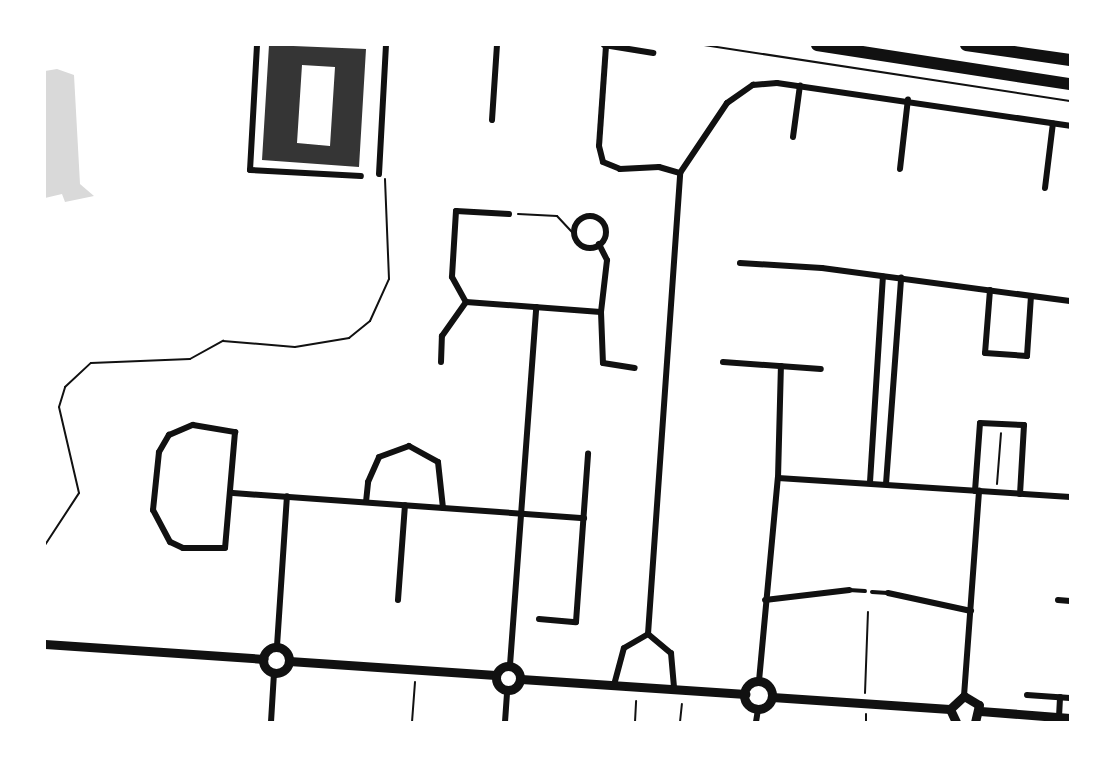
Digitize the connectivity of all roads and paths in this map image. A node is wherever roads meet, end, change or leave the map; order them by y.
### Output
1 (257, 45) edge
2 (386, 45) edge
3 (497, 45) edge
4 (605, 45) edge
5 (704, 45) edge
6 (817, 45) edge
7 (966, 45) edge
8 (653, 53) dead end
9 (1070, 60) edge
10 (1070, 84) edge
11 (800, 85) junction
12 (908, 99) junction
13 (1070, 101) edge
14 (492, 120) dead end
15 (1053, 123) junction
16 (1070, 126) edge
17 (794, 137) dead end
18 (900, 169) dead end
19 (680, 173) junction
20 (361, 176) dead end
21 (381, 176) joint
22 (1045, 188) dead end
23 (508, 214) joint
24 (574, 234) junction
25 (599, 244) junction
26 (740, 263) dead end
27 (883, 276) junction
28 (901, 278) junction
29 (990, 290) junction
30 (1031, 296) junction
31 (1070, 301) edge
32 (466, 302) junction
33 (536, 307) junction
34 (601, 312) junction
35 (441, 362) dead end
36 (723, 362) dead end
37 (781, 366) junction
38 (635, 369) dead end
39 (821, 369) dead end
40 (1002, 424) junction
41 (588, 453) dead end
42 (778, 478) junction
43 (870, 482) junction
44 (886, 484) junction
45 (977, 491) junction
46 (997, 492) junction
47 (233, 493) junction
48 (1020, 494) junction
49 (287, 496) junction
50 (1070, 497) edge
51 (366, 502) junction
52 (405, 505) junction
53 (443, 507) junction
54 (521, 513) junction
55 (584, 518) junction
56 (45, 545) edge
57 (849, 590) joint
58 (865, 591) dead end
59 (872, 592) dead end
60 (888, 593) joint
61 (398, 600) dead end
62 (765, 600) junction
63 (1058, 600) dead end
64 (1070, 601) edge
65 (971, 611) junction
66 (868, 612) dead end
67 (539, 619) dead end
68 (648, 634) junction
69 (45, 644) edge
70 (277, 646) junction
71 (263, 659) junction
72 (289, 662) junction
73 (510, 665) junction
74 (274, 673) junction
75 (496, 675) junction
76 (521, 679) junction
77 (759, 681) junction
78 (415, 682) dead end
79 (614, 685) junction
80 (674, 689) junction
81 (507, 690) junction
82 (745, 694) junction
83 (1027, 695) dead end
84 (865, 696) dead end
85 (964, 696) junction
86 (772, 697) junction
87 (1060, 697) junction
88 (1070, 698) edge
89 (636, 701) dead end
90 (682, 704) dead end
91 (758, 709) junction
92 (950, 709) junction
93 (980, 711) junction
94 (866, 714) dead end
95 (1059, 717) junction
96 (1070, 718) edge
97 (271, 722) edge
98 (412, 722) edge
99 (505, 722) edge
100 (635, 722) edge
101 (680, 722) edge
102 (756, 722) edge
103 (866, 722) edge
104 (956, 722) edge
105 (975, 722) edge

1 - 20 street
2 - 21 street
3 - 14 street
4 - 8 street
4 - 19 street
5 - 13 path
6 - 10 highway
7 - 9 highway
11 - 12 street
11 - 17 street
11 - 19 street
12 - 15 street
12 - 18 street
15 - 16 street
15 - 22 street
19 - 68 street
21 - 56 path
23 - 24 path
23 - 32 street
24 - 25 street
24 - 25 street
25 - 34 street
26 - 27 street
27 - 28 street
27 - 43 street
28 - 29 street
28 - 44 street
29 - 30 street
29 - 30 street
30 - 31 street
32 - 33 street
32 - 35 street
33 - 34 street
33 - 54 street
34 - 38 street
36 - 37 street
37 - 39 street
37 - 42 street
40 - 45 street
40 - 46 path
40 - 48 street
41 - 55 street
42 - 43 street
42 - 62 street
43 - 44 street
44 - 45 street
45 - 46 street
45 - 65 street
46 - 48 street
47 - 47 street
47 - 49 street
48 - 50 street
49 - 51 street
49 - 70 street
51 - 52 street
51 - 53 street
52 - 53 street
52 - 61 street
53 - 54 street
54 - 55 street
54 - 73 street
55 - 67 street
57 - 58 lane
57 - 62 street
59 - 60 lane
60 - 65 street
62 - 77 street
63 - 64 street
65 - 85 street
66 - 84 path
68 - 79 street
68 - 80 street
69 - 71 street
70 - 71 street
70 - 72 street
71 - 74 street
72 - 74 street
72 - 75 street
73 - 75 street
73 - 76 street
74 - 97 street
75 - 81 street
76 - 79 street
76 - 81 street
77 - 82 street
77 - 86 street
78 - 98 path
79 - 80 street
80 - 82 street
81 - 99 street
82 - 91 street
83 - 87 street
85 - 92 street
85 - 93 street
86 - 91 street
86 - 92 street
87 - 88 street
87 - 95 street
89 - 100 path
90 - 101 path
91 - 102 street
92 - 104 street
93 - 95 street
93 - 105 street
94 - 103 path
95 - 96 street

